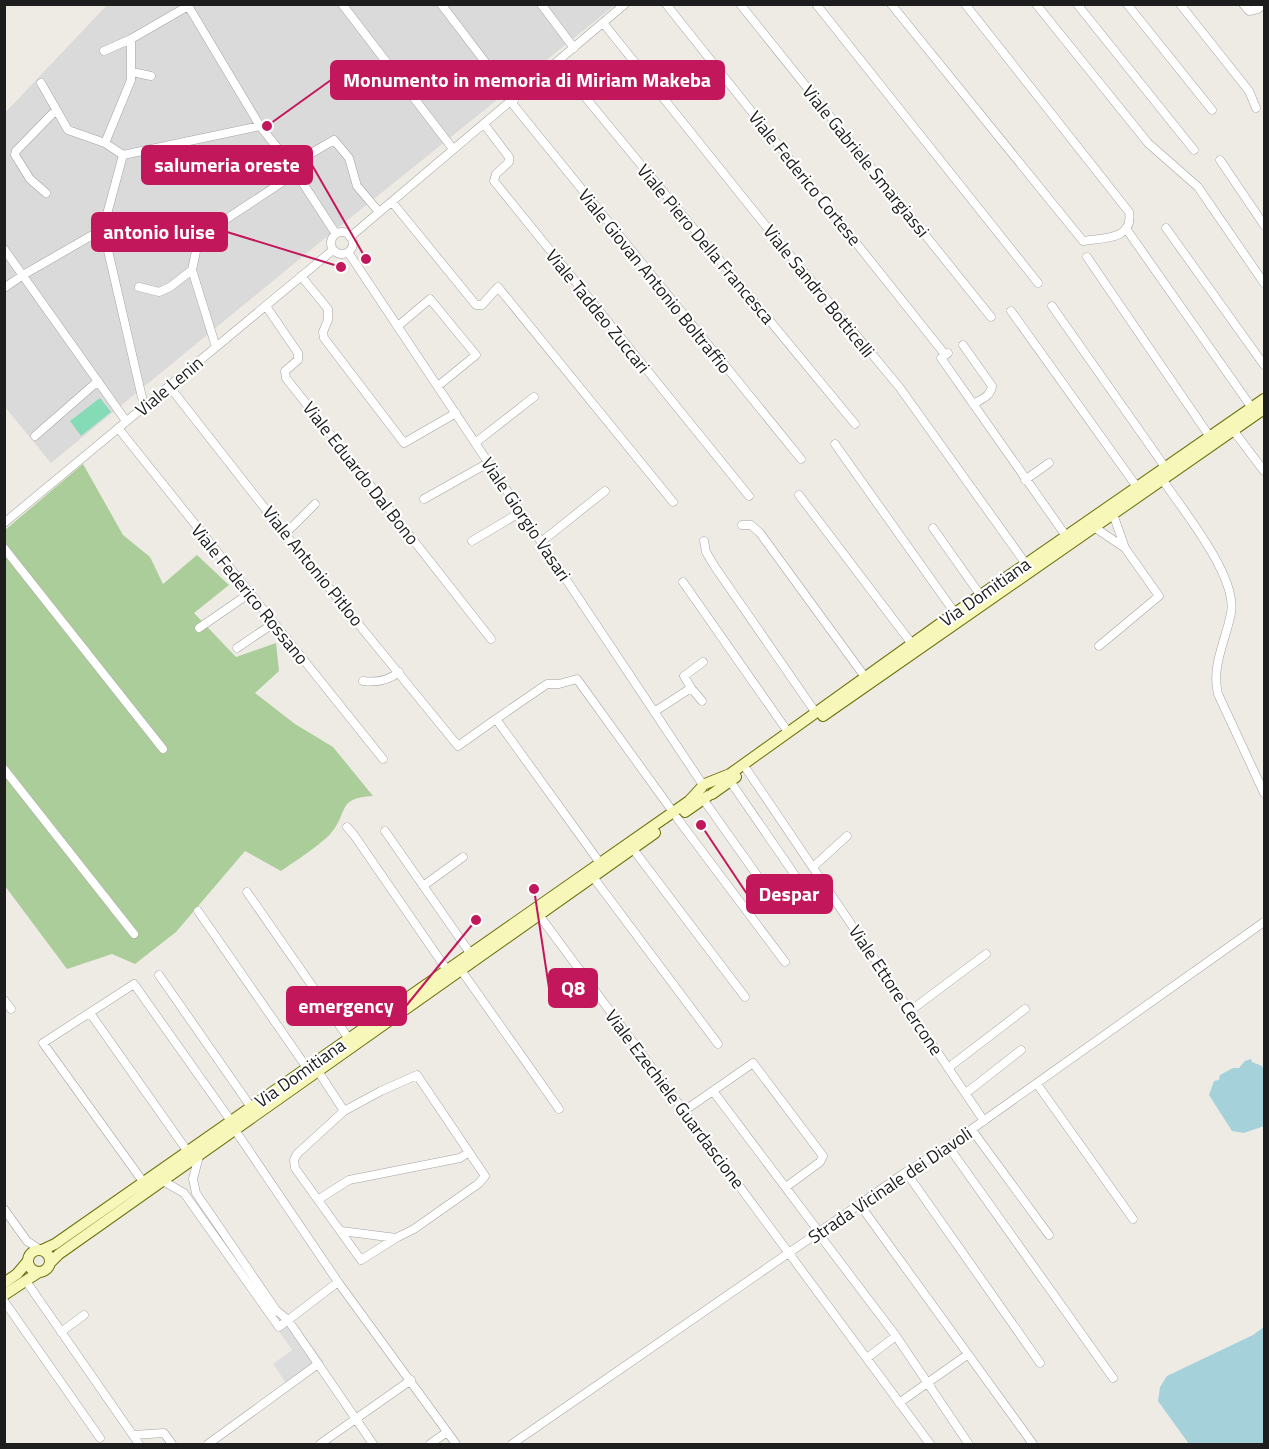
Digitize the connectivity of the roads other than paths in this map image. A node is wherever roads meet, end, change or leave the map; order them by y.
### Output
1 (342, 4) edge
2 (441, 4) edge
3 (541, 4) edge
4 (625, 4) edge
5 (666, 4) edge
6 (740, 4) edge
7 (816, 4) edge
8 (891, 4) edge
9 (965, 4) edge
10 (1036, 4) edge
11 (1077, 4) edge
12 (1127, 4) edge
13 (1180, 4) edge
14 (1243, 4) edge
15 (1264, 4) edge
16 (188, 5) edge
17 (604, 24) junction
18 (131, 39) junction
19 (574, 48) junction
20 (104, 51) dead end
21 (557, 63) junction
22 (132, 72) junction
23 (151, 76) dead end
24 (41, 83) dead end
25 (512, 101) junction
26 (1256, 108) dead end
27 (56, 110) junction
28 (1212, 110) dead end
29 (484, 124) junction
30 (260, 126) junction
31 (105, 143) junction
32 (453, 149) junction
33 (1194, 150) dead end
34 (123, 154) junction
35 (1220, 160) dead end
36 (291, 165) junction
37 (296, 173) junction
38 (46, 194) dead end
39 (392, 202) junction
40 (379, 212) junction
41 (179, 225) dead end
42 (1264, 225) edge
43 (1166, 228) dead end
44 (103, 230) junction
45 (1127, 230) junction
46 (336, 234) junction
47 (350, 237) junction
48 (196, 242) junction
49 (4, 249) edge
50 (333, 250) junction
51 (348, 252) junction
52 (1087, 257) dead end
53 (192, 270) junction
54 (22, 275) junction
55 (301, 276) junction
56 (1038, 283) dead end
57 (1264, 283) edge
58 (139, 287) dead end
59 (4, 288) edge
60 (266, 306) junction
61 (1052, 306) dead end
62 (1011, 311) dead end
63 (991, 317) dead end
64 (398, 326) junction
65 (963, 345) dead end
66 (216, 347) junction
67 (1264, 365) edge
68 (98, 381) junction
69 (169, 386) junction
70 (438, 386) junction
71 (534, 397) dead end
72 (1264, 399) edge
73 (973, 404) junction
74 (144, 406) junction
75 (1252, 408) junction
76 (1264, 409) edge
77 (456, 413) junction
78 (126, 421) junction
79 (855, 424) dead end
80 (118, 428) junction
81 (1233, 430) junction
82 (35, 436) dead end
83 (1210, 437) junction
84 (475, 443) junction
85 (835, 444) dead end
86 (801, 459) dead end
87 (488, 463) junction
88 (1049, 463) dead end
89 (1165, 467) junction
90 (1264, 471) edge
91 (1162, 479) junction
92 (1025, 480) junction
93 (1137, 487) junction
94 (605, 491) dead end
95 (799, 495) dead end
96 (749, 496) dead end
97 (424, 499) dead end
98 (673, 502) dead end
99 (315, 504) dead end
100 (521, 512) junction
101 (1113, 514) junction
102 (4, 523) edge
103 (742, 525) dead end
104 (1094, 527) junction
105 (933, 528) dead end
106 (285, 534) junction
107 (1066, 536) junction
108 (472, 541) dead end
109 (704, 541) dead end
110 (541, 542) junction
111 (1125, 548) junction
112 (4, 549) edge
113 (1026, 564) junction
114 (684, 582) dead end
115 (250, 593) junction
116 (981, 596) junction
117 (955, 613) junction
118 (274, 623) junction
119 (199, 628) dead end
120 (491, 639) dead end
121 (912, 644) junction
122 (1099, 646) dead end
123 (237, 648) dead end
124 (703, 662) dead end
125 (399, 672) junction
126 (865, 677) junction
127 (363, 681) dead end
128 (691, 688) junction
129 (702, 701) dead end
130 (654, 712) junction
131 (816, 713) junction
132 (496, 719) junction
133 (788, 732) junction
134 (164, 749) dead end
135 (383, 759) dead end
136 (4, 769) edge
137 (747, 770) junction
138 (730, 781) junction
139 (705, 791) junction
140 (1264, 793) edge
141 (675, 815) junction
142 (347, 827) dead end
143 (385, 831) dead end
144 (847, 836) dead end
145 (633, 849) junction
146 (463, 857) dead end
147 (600, 863) junction
148 (813, 867) junction
149 (593, 877) junction
150 (423, 886) junction
151 (247, 892) dead end
152 (810, 897) dead end
153 (781, 909) dead end
154 (198, 911) dead end
155 (539, 915) junction
156 (1264, 922) edge
157 (134, 934) dead end
158 (470, 953) junction
159 (986, 954) dead end
160 (786, 962) dead end
161 (447, 970) junction
162 (461, 970) junction
163 (159, 975) dead end
164 (745, 997) dead end
165 (4, 1000) edge
166 (11, 1009) dead end
167 (1025, 1009) dead end
168 (910, 1011) junction
169 (90, 1013) junction
170 (349, 1039) junction
171 (718, 1044) dead end
172 (1022, 1050) dead end
173 (948, 1068) junction
174 (313, 1070) junction
175 (1037, 1084) junction
176 (713, 1091) junction
177 (966, 1093) junction
178 (251, 1107) junction
179 (559, 1109) dead end
180 (344, 1111) junction
181 (684, 1111) junction
182 (984, 1121) junction
183 (233, 1125) junction
184 (972, 1130) junction
185 (948, 1146) junction
186 (469, 1152) junction
187 (193, 1154) junction
188 (906, 1173) junction
189 (163, 1181) junction
190 (144, 1183) junction
191 (786, 1187) junction
192 (319, 1199) junction
193 (860, 1205) junction
194 (4, 1209) edge
195 (1132, 1219) dead end
196 (341, 1231) junction
197 (819, 1233) junction
198 (1049, 1235) dead end
199 (396, 1238) junction
200 (27, 1241) junction
201 (40, 1249) junction
202 (789, 1253) junction
203 (28, 1259) junction
204 (51, 1262) junction
205 (39, 1272) junction
206 (26, 1281) junction
207 (338, 1282) junction
208 (4, 1283) edge
209 (4, 1295) edge
210 (4, 1301) edge
211 (84, 1315) dead end
212 (288, 1320) junction
213 (61, 1332) junction
214 (896, 1336) junction
215 (967, 1355) junction
216 (867, 1358) junction
217 (1040, 1363) dead end
218 (318, 1364) junction
219 (1113, 1378) dead end
220 (411, 1380) junction
221 (927, 1383) junction
222 (899, 1403) junction
223 (356, 1419) junction
224 (447, 1432) junction
225 (133, 1435) junction
226 (100, 1438) dead end
227 (968, 1443) dead end
228 (139, 1444) edge
229 (172, 1444) edge
230 (208, 1444) edge
231 (320, 1444) edge
232 (373, 1444) edge
233 (430, 1444) edge
234 (456, 1444) edge
235 (512, 1444) edge
236 (930, 1444) edge
237 (1033, 1444) edge

1 - 32 street
2 - 25 street, Viale Giovan Antonio Boltraffio
3 - 19 street
4 - 17 street
5 - 73 street, Viale Federico Cortese
6 - 63 street, Viale Gabriele Smargiassi
7 - 56 street
8 - 45 street
9 - 45 street
10 - 57 street
11 - 33 street
12 - 28 street
13 - 26 street
14 - 15 street
16 - 18 street
16 - 30 street
17 - 19 street
17 - 113 street, Viale Sandro Botticelli
18 - 20 street
18 - 22 street
19 - 21 street
21 - 25 street
21 - 79 street, Viale Piero Della Francesca
22 - 23 street
22 - 31 street
24 - 27 street
25 - 29 street
25 - 86 street, Viale Giovan Antonio Boltraffio
27 - 31 street
27 - 38 street
29 - 32 street
29 - 96 street, Viale Taddeo Zuccari
30 - 34 street
30 - 36 street
31 - 34 street
32 - 39 street
34 - 44 street
35 - 42 street
36 - 37 street
36 - 40 street
37 - 46 street
37 - 48 street
39 - 40 street
39 - 98 street
40 - 47 street
41 - 48 street
43 - 67 street
44 - 54 street
44 - 74 street
45 - 75 street
46 - 47 street
46 - 50 street
47 - 51 street
48 - 53 street
49 - 54 street
50 - 51 street
50 - 55 street, Viale Lenin
51 - 64 street, Viale Giorgio Vasari
52 - 83 street
53 - 58 street
53 - 66 street
54 - 59 street
54 - 68 street
55 - 60 street, Viale Lenin
55 - 77 street
60 - 66 street, Viale Lenin
60 - 120 street, Viale Eduardo Dal Bono
61 - 89 street
62 - 93 street
64 - 70 street, Viale Giorgio Vasari
64 - 70 street
65 - 73 street
66 - 69 street, Viale Lenin
68 - 78 street
68 - 82 street
69 - 74 street, Viale Lenin
69 - 106 street, Viale Antonio Pitloo
70 - 77 street, Viale Giorgio Vasari
71 - 84 street
72 - 75 main road, Via Domitiana
73 - 92 street
74 - 78 street, Viale Lenin
75 - 83 main road, Via Domitiana
76 - 81 main road, Via Domitiana
77 - 84 street, Viale Giorgio Vasari
78 - 80 street, Viale Lenin
80 - 102 street, Viale Lenin
80 - 115 street, Viale Federico Rossano
81 - 90 street
81 - 91 main road, Via Domitiana
83 - 89 main road, Via Domitiana
84 - 87 street, Viale Giorgio Vasari
85 - 117 street
87 - 97 street
87 - 100 street, Viale Giorgio Vasari
88 - 92 street
89 - 93 main road, Via Domitiana
91 - 101 main road, Via Domitiana
91 - 140 street
92 - 107 street
93 - 107 main road, Via Domitiana
94 - 110 street
95 - 121 street
99 - 106 street
100 - 108 street
100 - 110 street, Viale Giorgio Vasari
101 - 104 main road, Via Domitiana
101 - 111 street
103 - 126 street
104 - 111 street
104 - 137 main road, Via Domitiana
105 - 116 street
106 - 125 street, Viale Antonio Pitloo
107 - 113 main road, Via Domitiana
109 - 131 street
110 - 130 street, Viale Giorgio Vasari
111 - 122 street
112 - 134 street
113 - 116 main road, Via Domitiana
114 - 133 street
115 - 118 street, Viale Federico Rossano
115 - 119 street
116 - 117 main road, Via Domitiana
117 - 121 main road, Via Domitiana
118 - 123 street
118 - 135 street, Viale Federico Rossano
121 - 126 main road, Via Domitiana
124 - 128 street
125 - 127 street
125 - 132 street, Viale Antonio Pitloo
126 - 131 main road, Via Domitiana
128 - 129 street
128 - 130 street
130 - 139 street, Viale Giorgio Vasari
131 - 133 main road, Via Domitiana
132 - 141 street
132 - 147 street
133 - 139 main road, Via Domitiana
136 - 157 street
137 - 138 main road, Via Domitiana
137 - 148 street, Viale Ettore Cercone
138 - 139 main road, Via Domitiana
138 - 152 street
139 - 141 main road, Via Domitiana
139 - 153 street, Viale Giorgio Vasari
141 - 145 main road, Via Domitiana
141 - 147 main road, Via Domitiana
141 - 160 street
142 - 161 street
143 - 150 street
144 - 148 street
145 - 149 main road, Via Domitiana
145 - 164 street
146 - 150 street
147 - 158 main road, Via Domitiana
148 - 168 street, Viale Ettore Cercone
149 - 155 main road, Via Domitiana
149 - 171 street
150 - 158 street
151 - 170 street
154 - 174 street
155 - 162 main road, Via Domitiana
155 - 181 street, Viale Ezechiele Guardascione
156 - 175 street, Strada Vicinale dei Diavoli
158 - 161 main road, Via Domitiana
159 - 168 street
161 - 170 main road, Via Domitiana
162 - 174 main road, Via Domitiana
162 - 179 street
163 - 178 street
165 - 166 street
167 - 173 street
168 - 173 street, Viale Ettore Cercone
169 - 183 street
169 - 187 street
169 - 190 street
170 - 174 main road, Via Domitiana
172 - 177 street
173 - 177 street, Viale Ettore Cercone
174 - 178 main road, Via Domitiana
174 - 180 street
174 - 183 main road, Via Domitiana
175 - 182 street, Strada Vicinale dei Diavoli
175 - 195 street
176 - 181 street
176 - 191 street
176 - 191 street
177 - 182 street, Viale Ettore Cercone
178 - 183 main road, Via Domitiana
180 - 186 street
180 - 192 street
181 - 202 street, Viale Ezechiele Guardascione
182 - 184 street, Strada Vicinale dei Diavoli
183 - 187 main road, Via Domitiana
183 - 207 street
184 - 185 street, Strada Vicinale dei Diavoli
184 - 198 street
185 - 188 street, Strada Vicinale dei Diavoli
185 - 219 street
186 - 192 street
186 - 199 street
187 - 189 main road, Via Domitiana
187 - 190 main road, Via Domitiana
187 - 212 street
188 - 193 street, Strada Vicinale dei Diavoli
188 - 217 street
189 - 204 main road, Via Domitiana
189 - 212 street
190 - 201 main road, Via Domitiana
191 - 197 street
192 - 196 street
193 - 197 street, Strada Vicinale dei Diavoli
193 - 215 street
194 - 200 street
196 - 199 street
196 - 199 street
197 - 202 street, Strada Vicinale dei Diavoli
197 - 214 street
200 - 201 street
200 - 203 street
201 - 203 main road
201 - 204 main road
202 - 216 street, Viale Ezechiele Guardascione
202 - 235 street, Strada Vicinale dei Diavoli
203 - 205 main road
203 - 208 main road
204 - 205 main road
205 - 206 main road
206 - 209 main road
206 - 213 street
207 - 212 street
207 - 220 street
210 - 226 street
211 - 213 street
212 - 218 street
213 - 225 street
214 - 216 street
214 - 221 street
215 - 221 street
215 - 237 street
216 - 222 street, Viale Ezechiele Guardascione
218 - 223 street
218 - 230 street
220 - 223 street
220 - 224 street
221 - 222 street
221 - 227 street
222 - 236 street, Viale Ezechiele Guardascione
223 - 231 street
223 - 232 street
224 - 233 street
224 - 234 street
225 - 228 street
225 - 229 street

